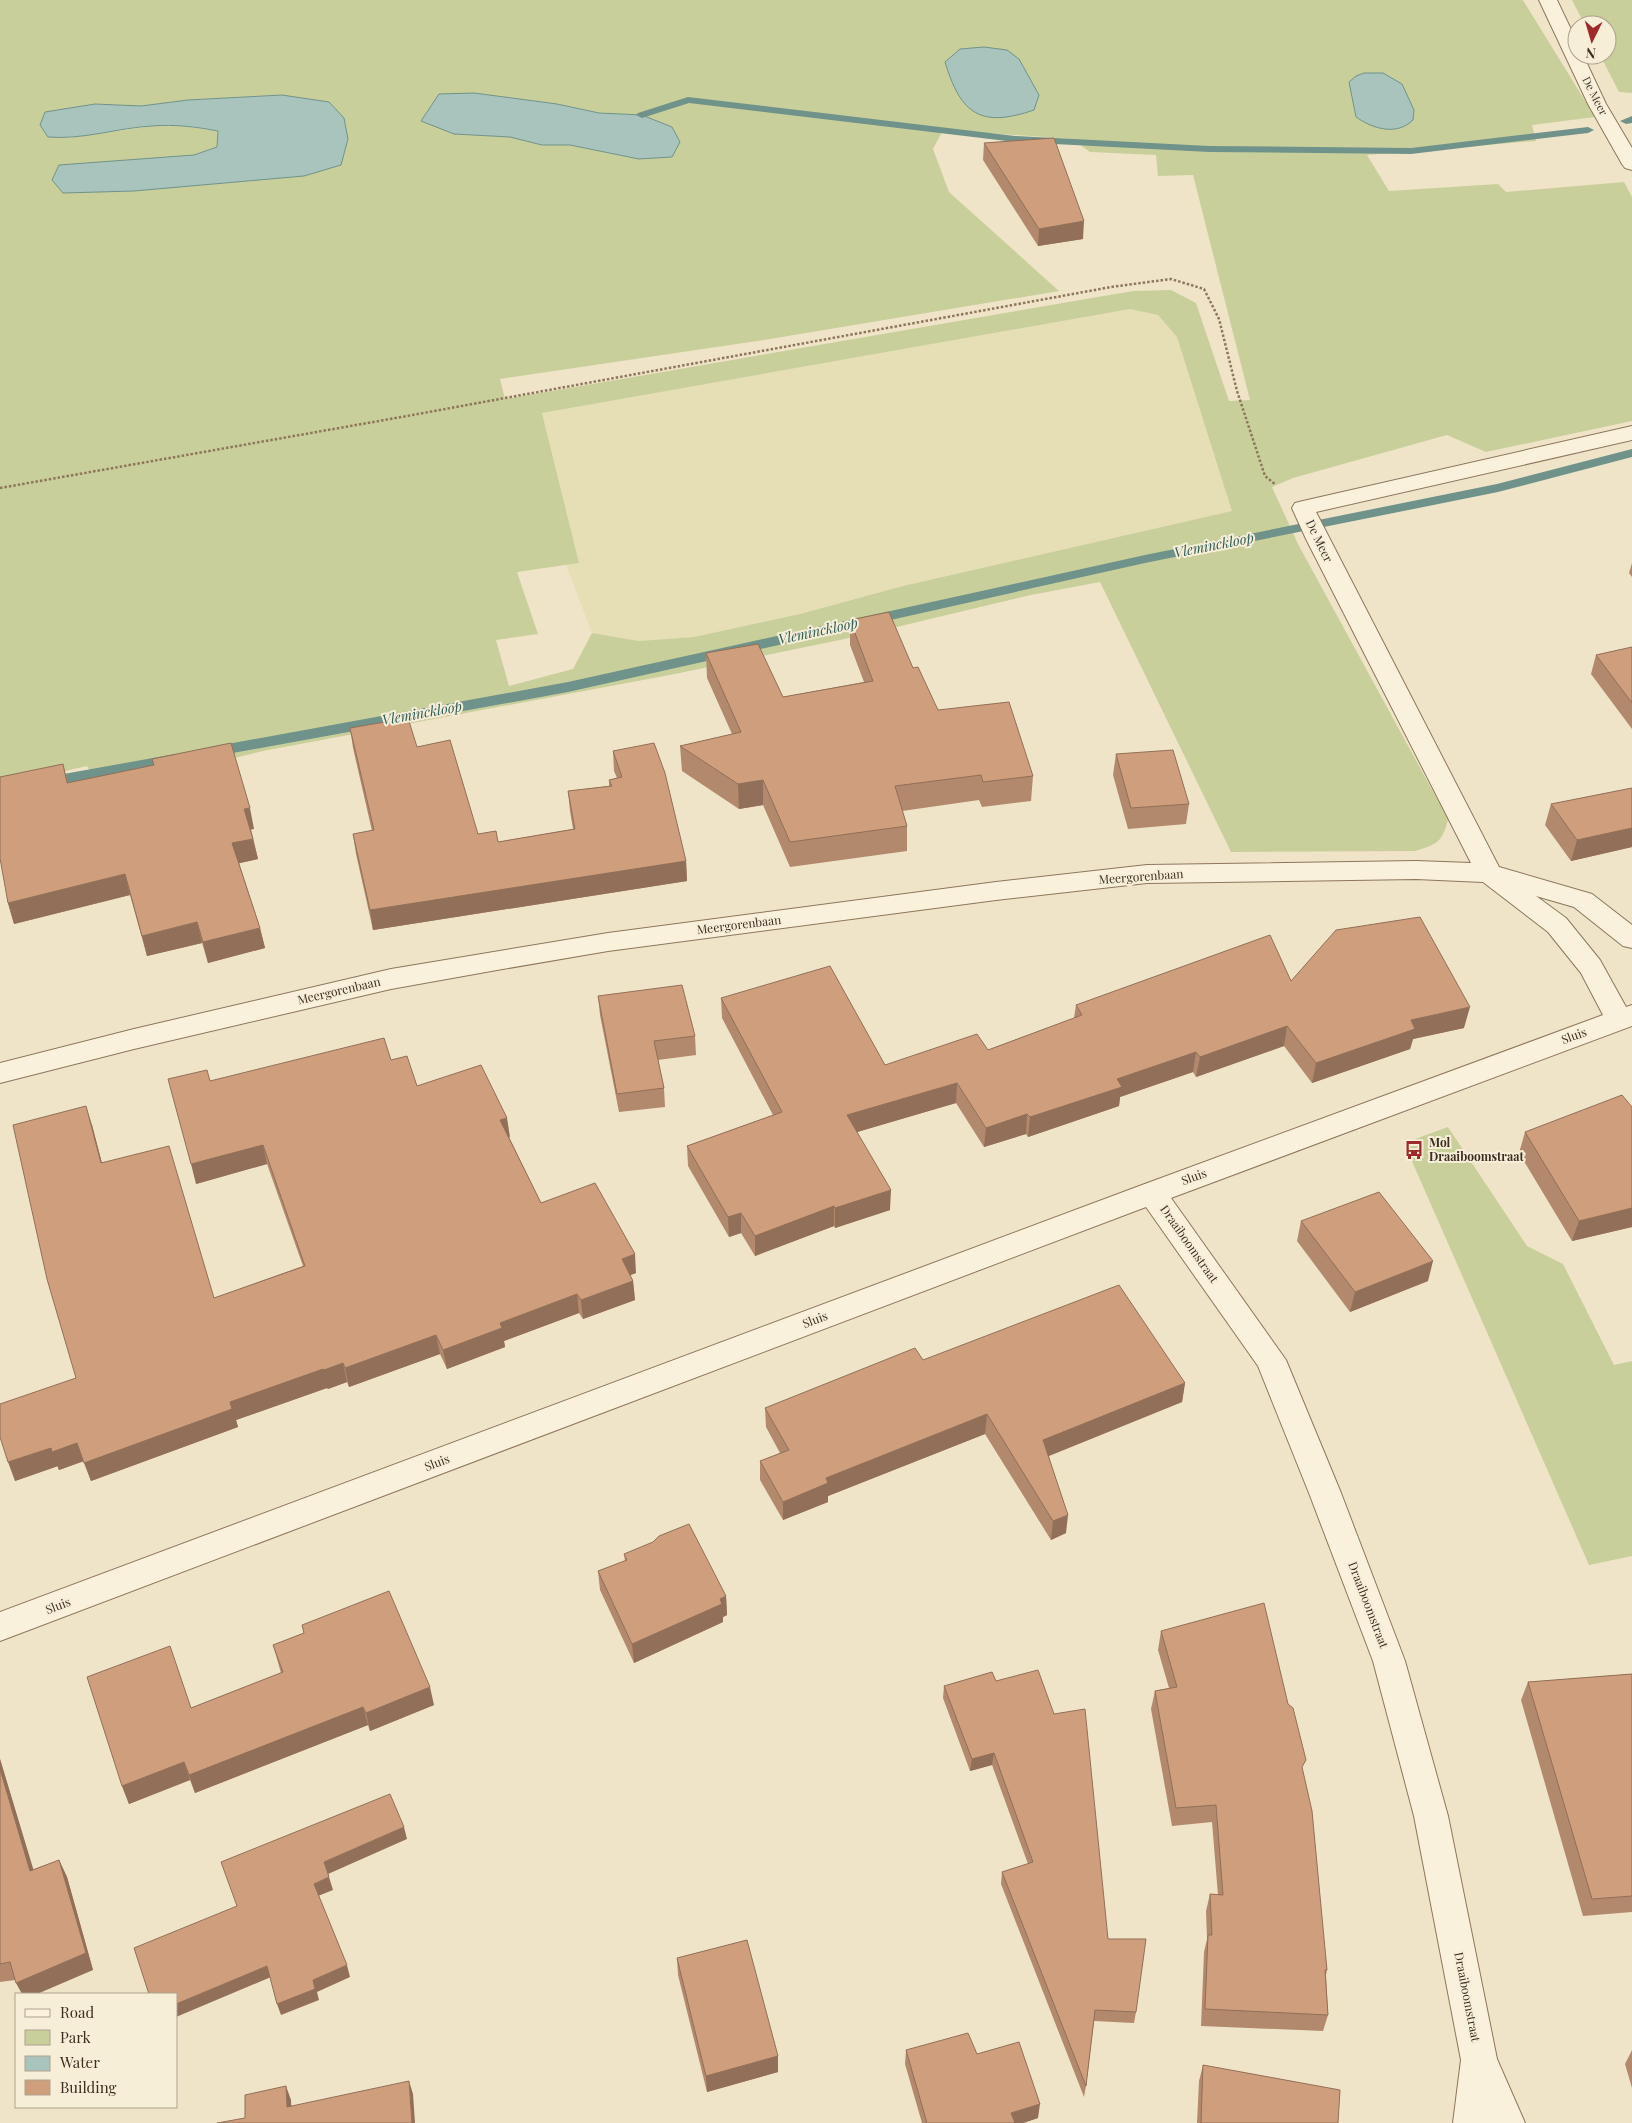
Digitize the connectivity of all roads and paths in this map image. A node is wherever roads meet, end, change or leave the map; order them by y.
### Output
1 (1548, 0) edge
2 (1632, 164) edge
3 (1632, 433) edge
4 (0, 488) edge
5 (1303, 508) junction
6 (1489, 873) junction
7 (1632, 939) edge
8 (1625, 1017) edge
9 (0, 1073) edge
10 (1152, 1193) junction
11 (0, 1627) edge
12 (1480, 2059) junction
13 (1472, 2123) edge
14 (1506, 2123) edge

1 - 2 street, De Meer
3 - 5 street, De Meer
4 - 5 path
5 - 6 street, De Meer
6 - 7 street, Meergorenbaan
6 - 8 street
6 - 9 street, Meergorenbaan
8 - 10 street, Sluis
10 - 11 street, Sluis
10 - 12 street, Draaiboomstraat
12 - 13 street, Draaiboomstraat
12 - 14 street, Draaiboomstraat

